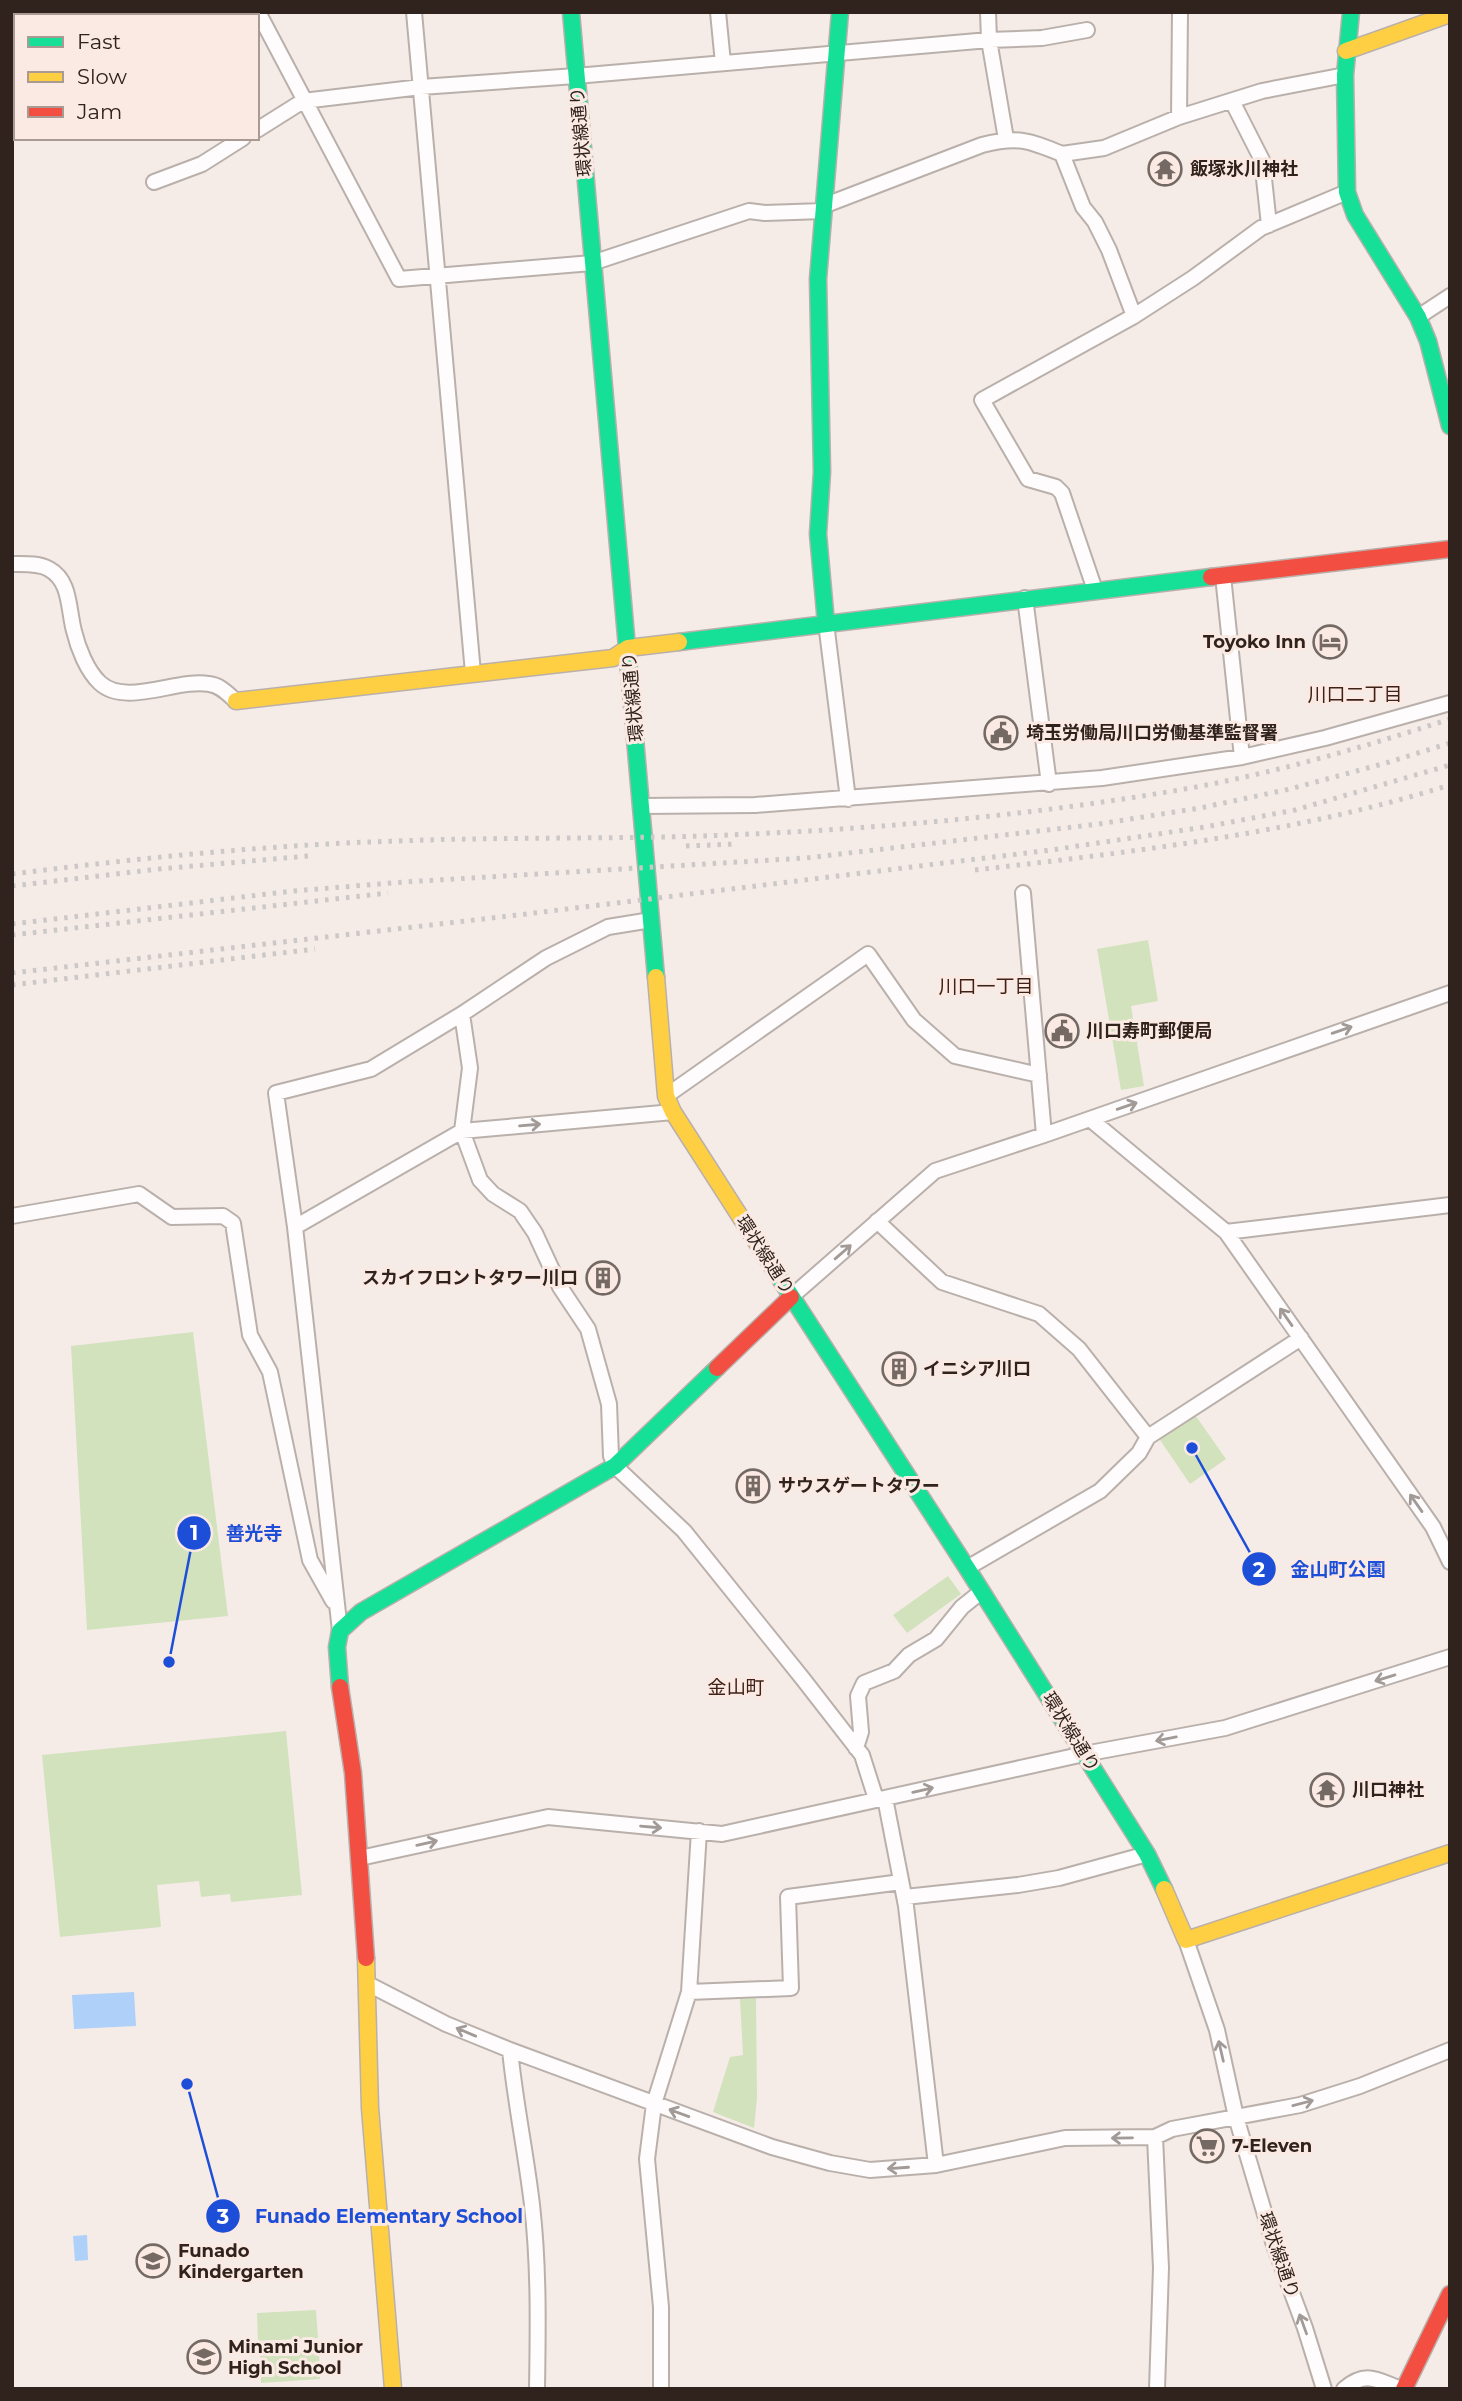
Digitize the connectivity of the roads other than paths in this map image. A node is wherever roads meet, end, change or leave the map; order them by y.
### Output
1 (258, 12) edge
2 (414, 12) edge
3 (571, 12) edge
4 (718, 12) edge
5 (840, 12) edge
6 (988, 12) edge
7 (1180, 12) edge
8 (1351, 12) edge
9 (1450, 14) edge
10 (1087, 30) dead end
11 (989, 40) junction
12 (1346, 51) junction
13 (836, 53) junction
14 (723, 63) junction
15 (1345, 75) junction
16 (576, 76) junction
17 (421, 87) junction
18 (303, 101) junction
19 (1231, 102) junction
20 (1180, 117) junction
21 (259, 129) edge
22 (1006, 139) junction
23 (240, 140) edge
24 (1062, 154) junction
25 (154, 182) dead end
26 (1347, 192) junction
27 (823, 209) junction
28 (1269, 225) junction
29 (592, 262) junction
30 (438, 278) junction
31 (1450, 296) edge
32 (1134, 316) junction
33 (1418, 317) junction
34 (1449, 420) edge
35 (1450, 549) edge
36 (12, 564) edge
37 (1223, 576) junction
38 (1095, 590) junction
39 (1025, 598) junction
40 (826, 623) junction
41 (628, 648) junction
42 (473, 673) junction
43 (236, 701) joint
44 (1450, 703) edge
45 (1242, 757) junction
46 (1049, 784) junction
47 (848, 799) junction
48 (642, 806) junction
49 (1023, 893) dead end
50 (651, 920) junction
51 (1450, 993) edge
52 (462, 1014) junction
53 (1039, 1075) junction
54 (666, 1096) junction
55 (673, 1112) junction
56 (1090, 1119) junction
57 (462, 1131) junction
58 (1044, 1135) junction
59 (1450, 1205) edge
60 (12, 1216) edge
61 (877, 1221) junction
62 (295, 1227) junction
63 (1226, 1231) junction
64 (792, 1297) junction
65 (1301, 1338) junction
66 (1148, 1437) junction
67 (615, 1466) junction
68 (1450, 1562) edge
69 (967, 1568) junction
70 (982, 1591) junction
71 (337, 1608) junction
72 (340, 1631) junction
73 (1450, 1657) edge
74 (856, 1748) junction
75 (1084, 1754) junction
76 (880, 1799) junction
77 (699, 1831) junction
78 (1450, 1853) edge
79 (1147, 1854) junction
80 (360, 1858) junction
81 (901, 1882) junction
82 (905, 1897) junction
83 (1186, 1940) junction
84 (368, 1984) junction
85 (689, 1992) junction
86 (510, 2050) junction
87 (1450, 2050) edge
88 (654, 2104) junction
89 (1236, 2117) junction
90 (1155, 2137) junction
91 (936, 2165) junction
92 (1450, 2294) edge
93 (393, 2389) edge
94 (537, 2389) edge
95 (661, 2389) edge
96 (1157, 2389) edge
97 (1324, 2389) edge
98 (1344, 2389) edge
99 (1403, 2389) edge

1 - 18 street
2 - 17 street
3 - 16 street, 環状線通り
4 - 14 street
5 - 13 street
6 - 11 street
7 - 20 street
8 - 12 street
9 - 12 street
10 - 11 street
11 - 13 street
11 - 22 street
12 - 15 street
13 - 14 street
13 - 27 street
14 - 16 street
15 - 19 street
15 - 26 street
16 - 17 street
16 - 29 street, 環状線通り
17 - 18 street
17 - 30 street
18 - 21 street
18 - 30 street
19 - 20 street
19 - 28 street
20 - 24 street
22 - 24 street
22 - 27 street
23 - 25 street
24 - 32 street
26 - 28 street
26 - 33 street
27 - 29 street
27 - 40 street
28 - 32 street
29 - 30 street
29 - 41 street, 環状線通り
30 - 42 street
31 - 33 street
32 - 38 street
33 - 34 street
35 - 37 street
36 - 43 street
37 - 38 street
37 - 45 street
38 - 39 street
39 - 40 street
39 - 46 street
40 - 41 street
40 - 47 street
41 - 42 street
41 - 48 street, 環状線通り
42 - 43 street
44 - 45 street
45 - 46 street
46 - 47 street
47 - 48 street
48 - 50 street, 環状線通り
49 - 53 street
50 - 52 street
50 - 54 street, 環状線通り
56 -> 51 street
52 - 57 street
52 - 62 street
53 - 54 street
53 - 58 street
54 - 55 street, 環状線通り
57 -> 55 street
55 - 64 street, 環状線通り
56 - 58 street
56 - 63 street
57 - 62 street
57 - 67 street
58 - 61 street
59 - 63 street
60 - 71 street
64 -> 61 street
61 - 66 street
62 - 71 street
65 -> 63 street
64 - 67 street
64 - 69 street, 環状線通り
65 - 66 street
68 -> 65 street
66 - 69 street
67 - 72 street
67 - 74 street
69 - 70 street, 環状線通り
70 - 74 street
70 - 75 street, 環状線通り
71 - 72 street
72 - 80 street
73 -> 75 street
74 - 76 street
76 -> 75 street
75 - 79 street, 環状線通り
76 - 77 street
76 - 81 street
80 -> 77 street
77 - 85 street
78 - 83 street
79 - 82 street
79 - 83 street, 環状線通り
80 - 84 street
81 - 82 street
81 - 85 street
82 - 91 street
89 -> 83 street, 環状線通り
86 -> 84 street
84 - 93 street
85 - 88 street
86 - 88 street
86 - 94 street
89 -> 87 street
91 -> 88 street
88 - 95 street
89 - 90 street
97 -> 89 street, 環状線通り
90 -> 91 street
90 - 96 street
92 - 99 street
98 - 99 street

